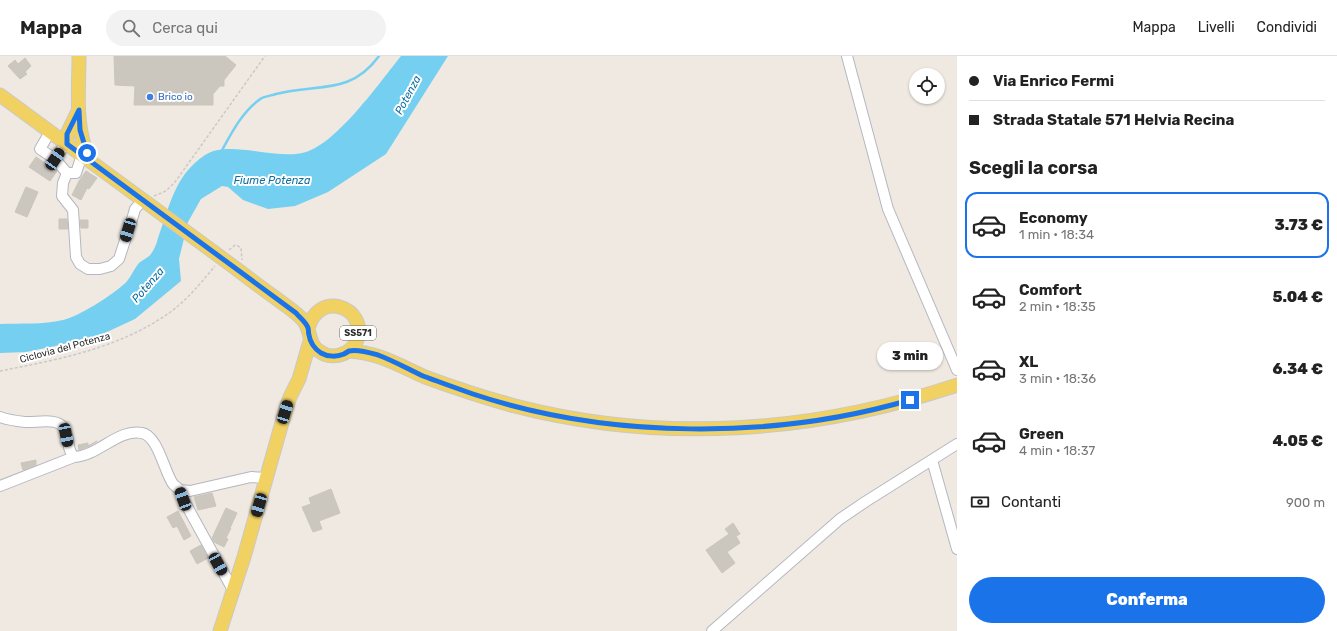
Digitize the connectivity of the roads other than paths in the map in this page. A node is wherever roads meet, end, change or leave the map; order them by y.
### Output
1 (79, 56) edge
2 (846, 56) edge
3 (0, 95) edge
4 (77, 126) junction
5 (47, 129) junction
6 (66, 144) junction
7 (86, 158) junction
8 (55, 159) junction
9 (67, 174) junction
10 (145, 202) junction
11 (288, 307) junction
12 (318, 311) junction
13 (358, 331) junction
14 (309, 335) junction
15 (349, 351) junction
16 (325, 354) junction
17 (378, 355) junction
18 (957, 370) edge
19 (299, 379) junction
20 (957, 385) edge
21 (0, 417) edge
22 (957, 444) edge
23 (74, 457) junction
24 (932, 460) junction
25 (266, 478) junction
26 (0, 486) edge
27 (180, 490) junction
28 (957, 549) edge
29 (233, 590) junction
30 (220, 631) edge
31 (712, 631) edge

1 - 4 main road
2 - 18 street
3 - 5 main road, SS571
4 - 5 main road
4 - 6 main road
4 - 7 main road
5 - 6 main road, SS571
5 - 8 street
6 - 7 main road, SS571
6 - 8 street
7 - 9 street
7 - 10 main road, SS571
8 - 9 street
9 - 10 street
10 - 11 main road, SS571, bridge
11 - 12 main road, SS571
11 - 14 main road, SS571
12 - 13 main road, SS571
12 - 14 main road
13 - 15 main road, SS571
13 - 17 main road, SS571
14 - 16 main road, SS571
14 - 19 main road
15 - 16 main road, SS571
15 - 17 main road, SS571
16 - 19 main road
17 - 20 main road, SS571
19 - 25 main road
21 - 23 street
22 - 24 street
23 - 26 street
23 - 27 street
24 - 28 street
24 - 31 street
25 - 27 street
25 - 29 main road
27 - 29 street
29 - 30 main road

